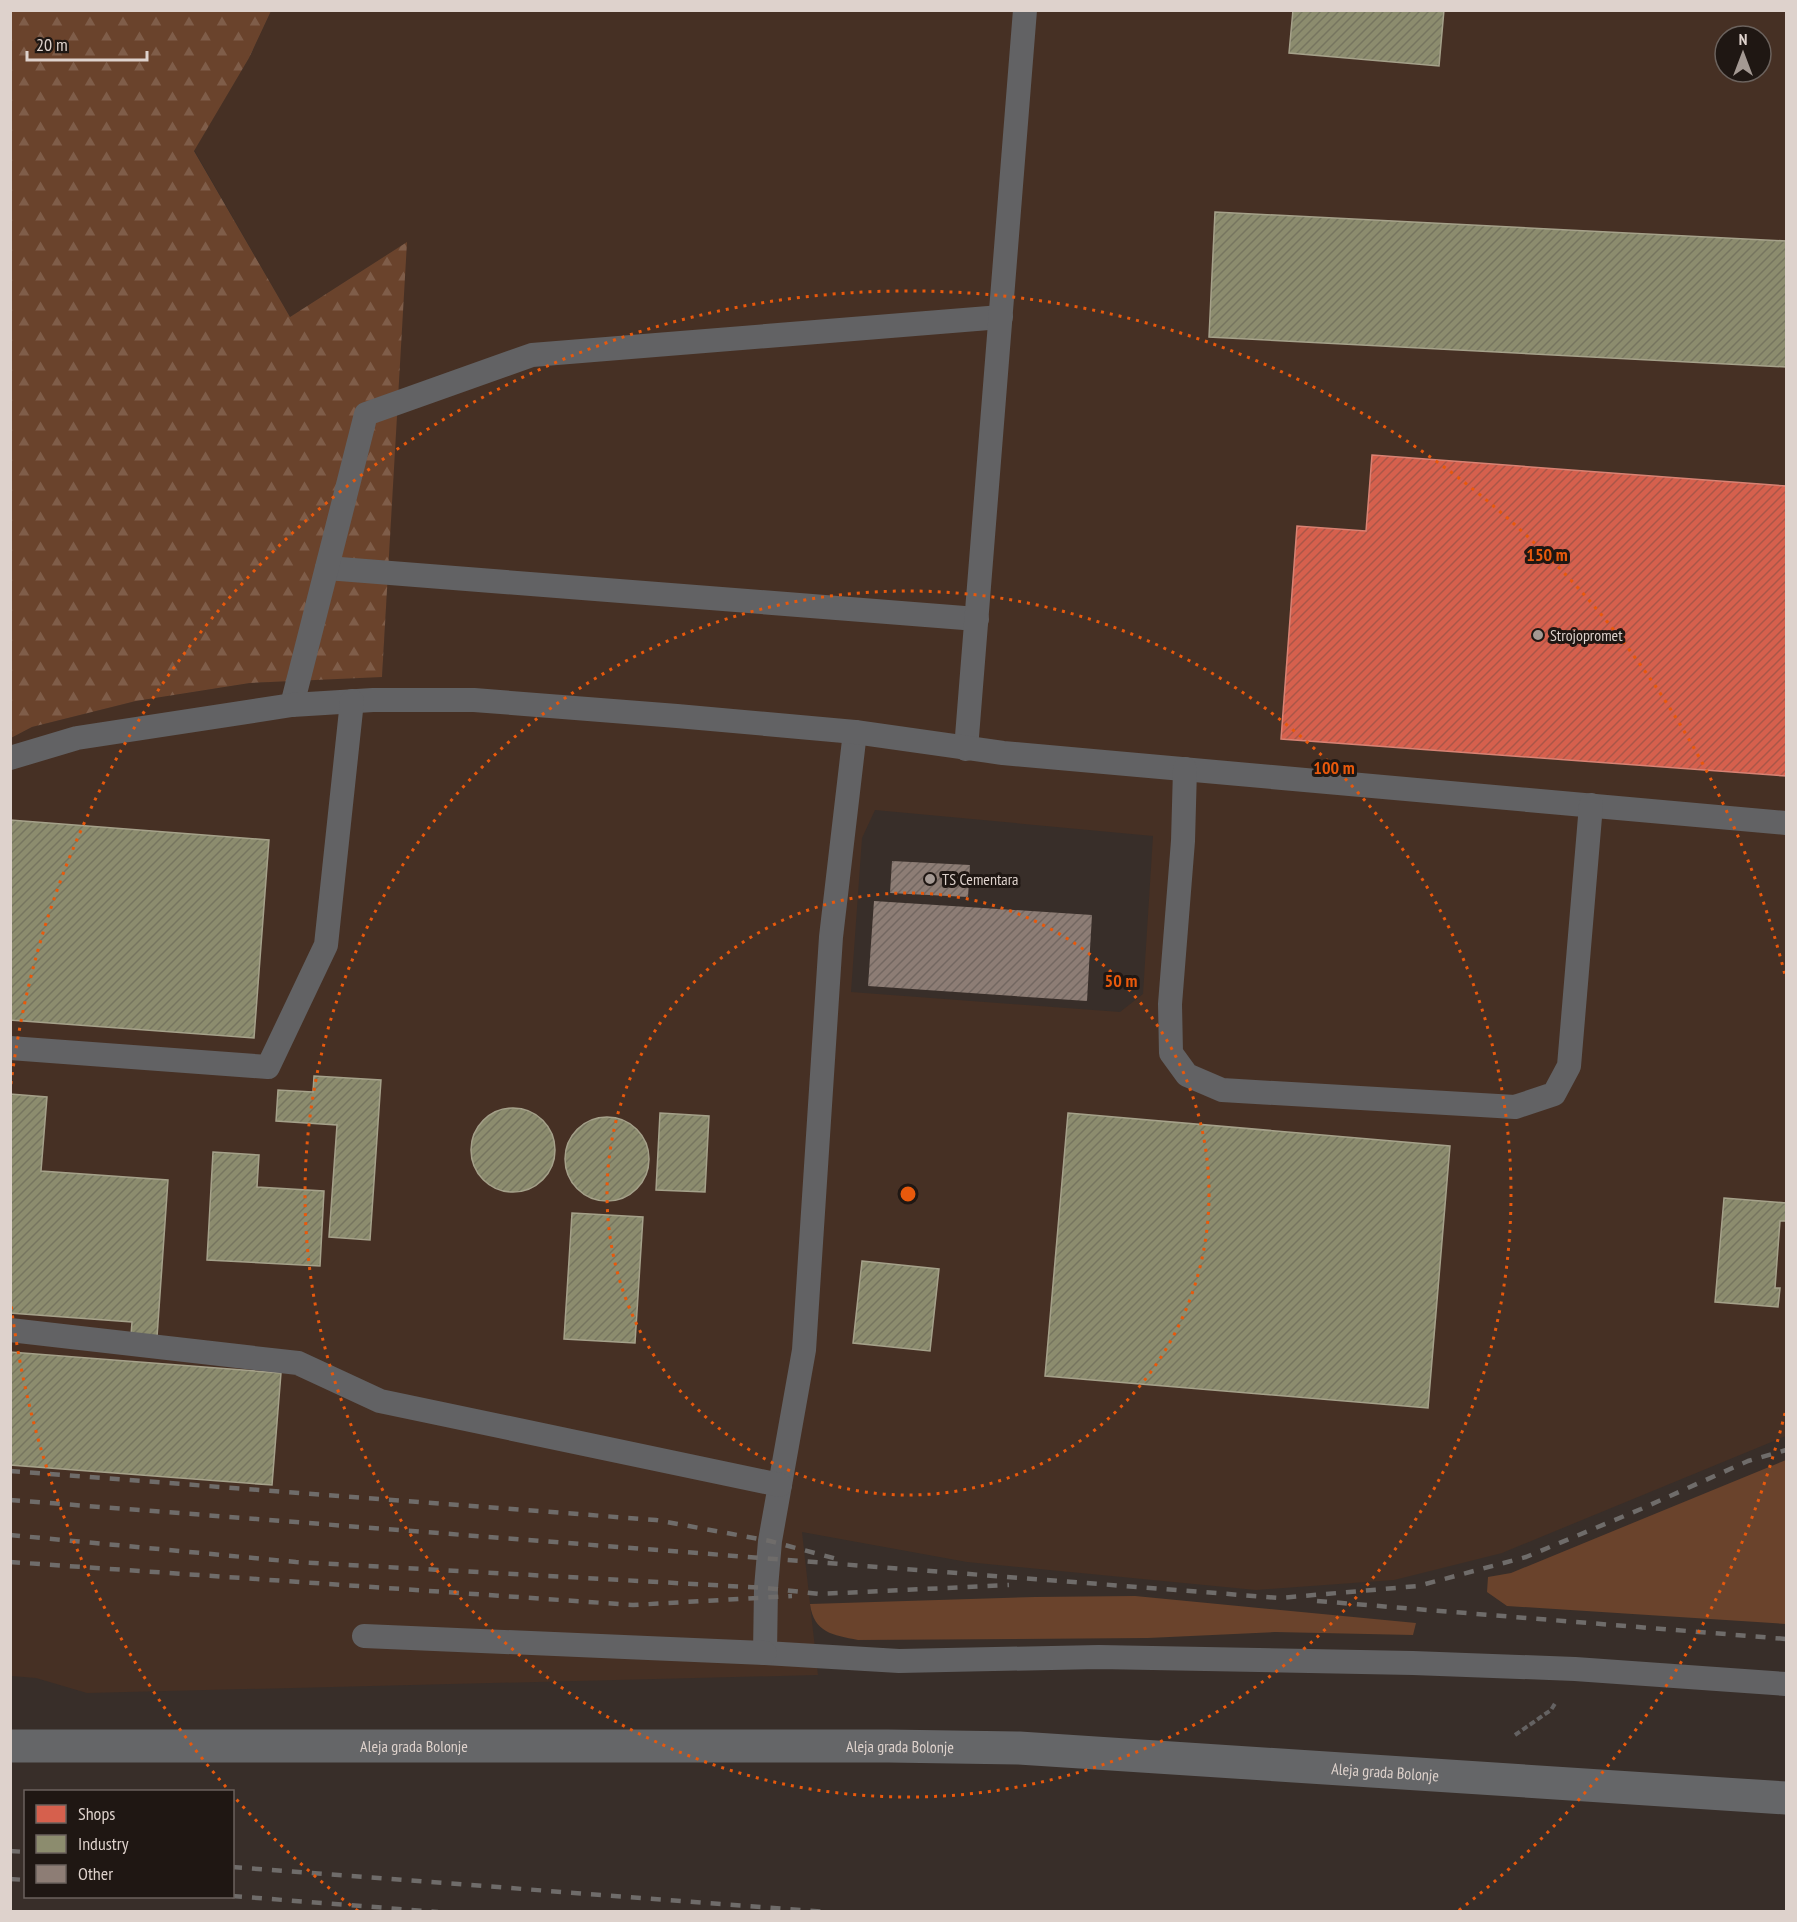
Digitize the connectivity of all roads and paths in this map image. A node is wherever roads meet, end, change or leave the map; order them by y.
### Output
1 (1025, 10) edge
2 (1001, 317) junction
3 (327, 568) junction
4 (977, 619) junction
5 (352, 701) junction
6 (292, 705) junction
7 (855, 732) junction
8 (966, 749) junction
9 (10, 758) edge
10 (1185, 769) junction
11 (1591, 806) junction
12 (1786, 823) edge
13 (10, 1048) edge
14 (10, 1330) edge
15 (780, 1485) junction
16 (364, 1636) dead end
17 (765, 1653) junction
18 (1575, 1669) junction
19 (1786, 1684) edge
20 (1515, 1735) dead end
21 (10, 1746) edge
22 (1786, 1798) edge

1 - 2 lane
2 - 3 lane
2 - 4 lane
3 - 4 lane
3 - 6 lane
4 - 8 lane
5 - 6 lane
5 - 7 lane
5 - 13 lane
6 - 9 lane
7 - 8 lane
7 - 15 lane
8 - 10 lane
10 - 11 lane
10 - 11 lane
11 - 12 lane
14 - 15 lane
15 - 17 lane
16 - 17 lane
17 - 18 lane
18 - 19 lane
18 - 20 path
21 - 22 main road, Aleja grada Bolonje

